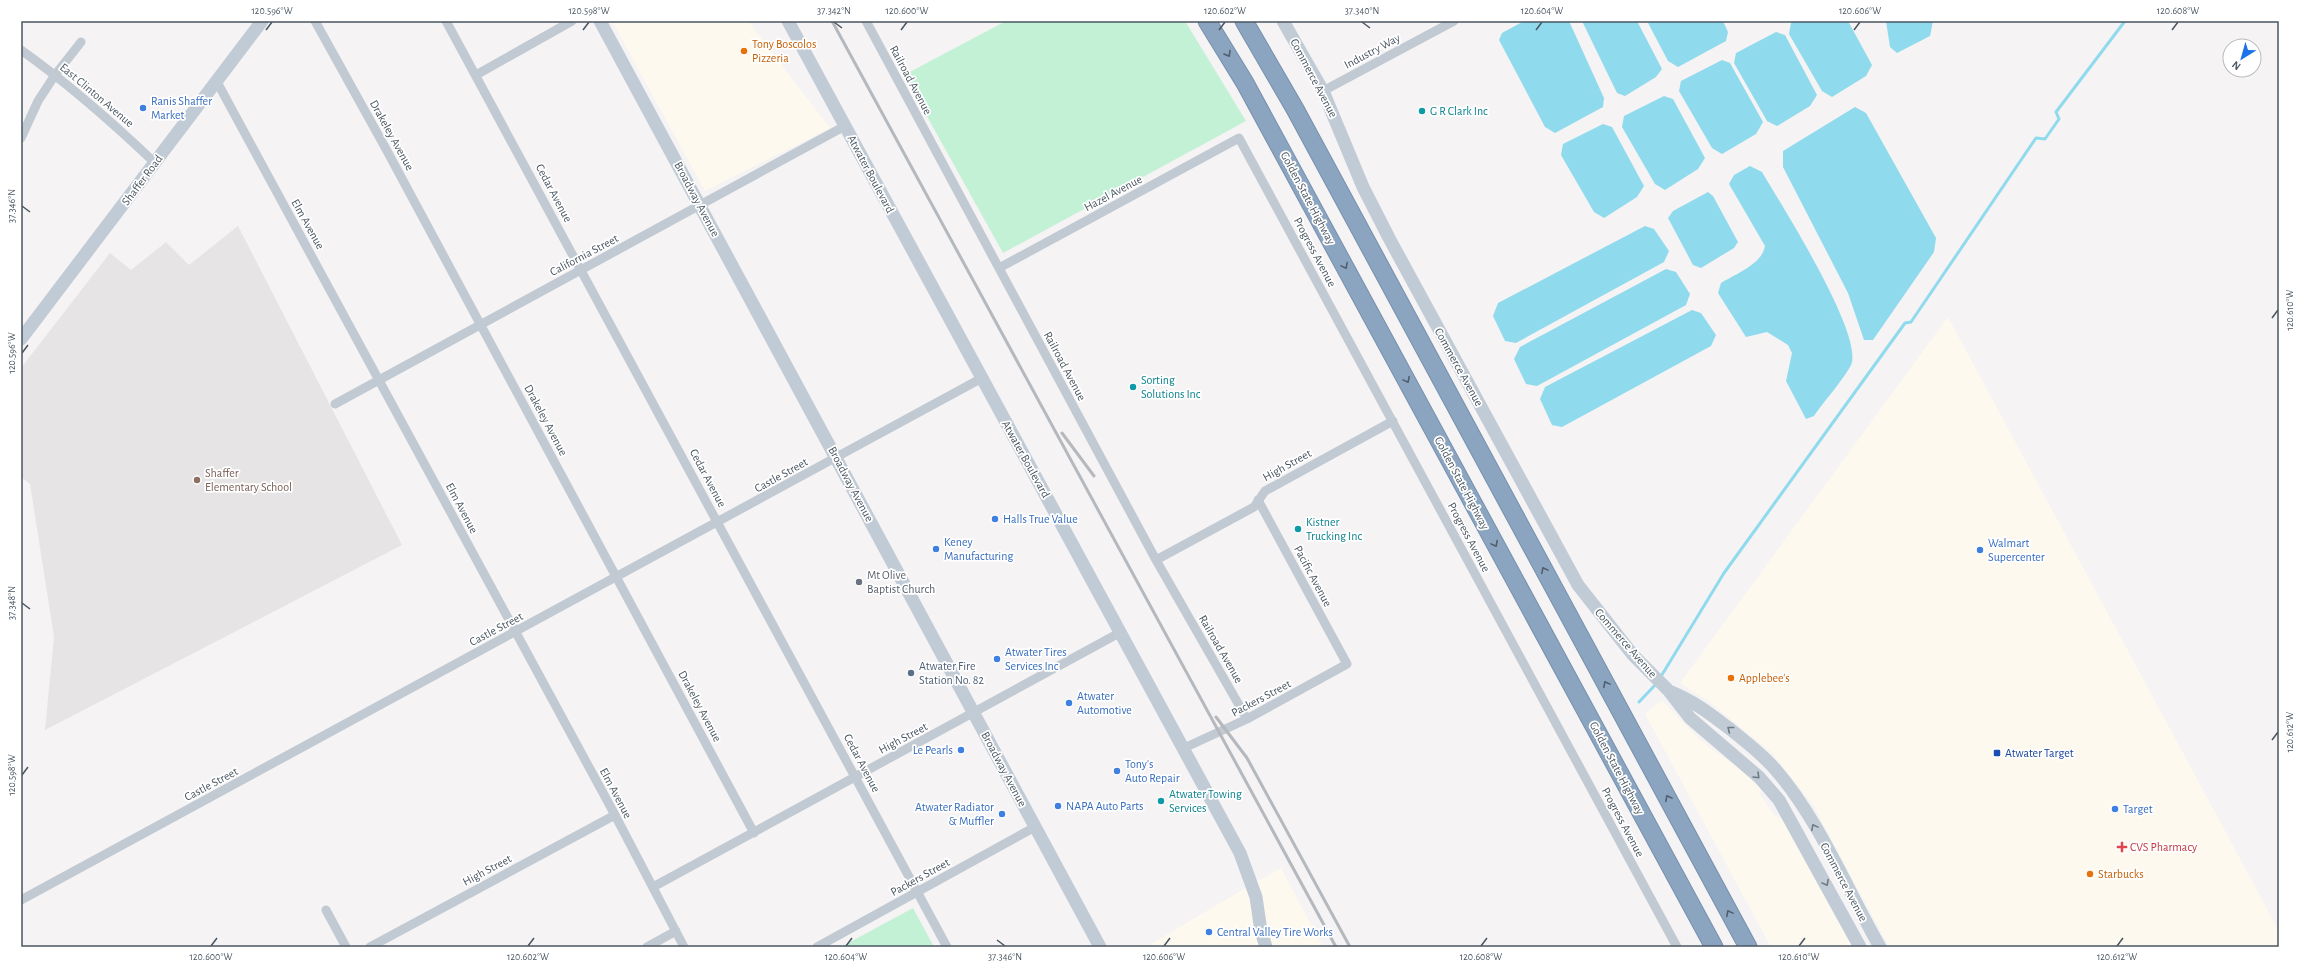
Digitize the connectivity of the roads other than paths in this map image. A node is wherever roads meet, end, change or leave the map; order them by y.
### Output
1 (262, 21) edge
2 (315, 21) edge
3 (446, 21) edge
4 (572, 21) edge
5 (600, 21) edge
6 (788, 21) edge
7 (866, 21) edge
8 (1208, 21) edge
9 (1244, 21) edge
10 (1283, 21) edge
11 (1454, 21) edge
12 (82, 42) dead end
13 (21, 50) edge
14 (56, 75) junction
15 (476, 75) junction
16 (217, 82) junction
17 (1323, 91) junction
18 (845, 126) junction
19 (21, 138) edge
20 (1239, 138) joint
21 (155, 163) junction
22 (700, 206) junction
23 (999, 268) junction
24 (582, 270) junction
25 (480, 324) junction
26 (21, 339) edge
27 (982, 378) junction
28 (379, 380) junction
29 (335, 404) dead end
30 (1393, 421) junction
31 (837, 458) junction
32 (1258, 500) junction
33 (718, 523) junction
34 (1156, 560) junction
35 (618, 578) junction
36 (515, 632) junction
37 (1121, 632) junction
38 (1347, 664) joint
39 (1669, 691) junction
40 (974, 713) junction
41 (1248, 719) junction
42 (1184, 748) junction
43 (856, 777) junction
44 (615, 815) junction
45 (1035, 827) junction
46 (754, 833) junction
47 (653, 887) junction
48 (918, 893) junction
49 (21, 900) edge
50 (326, 910) dead end
51 (676, 931) junction
52 (346, 947) edge
53 (370, 947) edge
54 (647, 947) edge
55 (684, 947) edge
56 (817, 947) edge
57 (947, 947) edge
58 (1100, 947) edge
59 (1266, 947) edge
60 (1677, 947) edge
61 (1714, 947) edge
62 (1748, 947) edge
63 (1860, 947) edge
64 (1880, 947) edge

1 - 16 street, Shaffer Road
2 - 25 street, Drakeley Avenue
3 - 15 street, Cedar Avenue
4 - 15 street
5 - 22 street, Broadway Avenue
6 - 18 street, Atwater Boulevard
7 - 23 street, Railroad Avenue
8 -> 61 highway, Golden State Highway
62 -> 9 highway
10 - 17 street, Commerce Avenue
11 - 17 street, Industry Way
12 - 14 street
13 - 14 street, East Clinton Avenue
14 - 19 street
14 - 21 street, East Clinton Avenue
15 - 24 street, Cedar Avenue
16 - 21 street, Shaffer Road
16 - 28 street, Elm Avenue
17 - 39 street, Commerce Avenue
18 - 22 street, California Street
18 - 27 street, Atwater Boulevard
20 - 23 street, Hazel Avenue
20 - 30 street, Progress Avenue
21 - 26 street, Shaffer Road
22 - 24 street, California Street
22 - 31 street, Broadway Avenue
23 - 34 street, Railroad Avenue
24 - 25 street, California Street
24 - 33 street, Cedar Avenue
25 - 28 street, California Street
25 - 35 street, Drakeley Avenue
27 - 31 street, Castle Street
27 - 37 street, Atwater Boulevard
28 - 29 street, California Street
28 - 36 street, Elm Avenue
30 - 32 street, High Street
30 - 60 street, Progress Avenue
31 - 33 street, Castle Street
31 - 40 street, Broadway Avenue
32 - 34 street, High Street
32 - 38 street, Pacific Avenue
33 - 35 street, Castle Street
33 - 43 street, Cedar Avenue
34 - 41 street, Railroad Avenue
35 - 36 street, Castle Street
35 - 46 street, Drakeley Avenue
36 - 44 street, Elm Avenue
36 - 49 street, Castle Street
37 - 40 street, High Street
37 - 42 street, Atwater Boulevard
38 - 41 street, Packers Street
39 -> 63 street, Commerce Avenue
64 -> 39 street, Commerce Avenue
40 - 43 street, High Street
40 - 45 street, Broadway Avenue
41 - 42 street, Packers Street
42 - 59 street, Atwater Boulevard
43 - 46 street, High Street
43 - 48 street, Cedar Avenue
44 - 47 street, Elm Avenue
44 - 53 street, High Street
45 - 48 street, Packers Street
45 - 58 street, Broadway Avenue
46 - 47 street, High Street
47 - 51 street, Elm Avenue
48 - 56 street, Packers Street
48 - 57 street, Cedar Avenue
50 - 52 street
51 - 54 street
51 - 55 street, Elm Avenue

